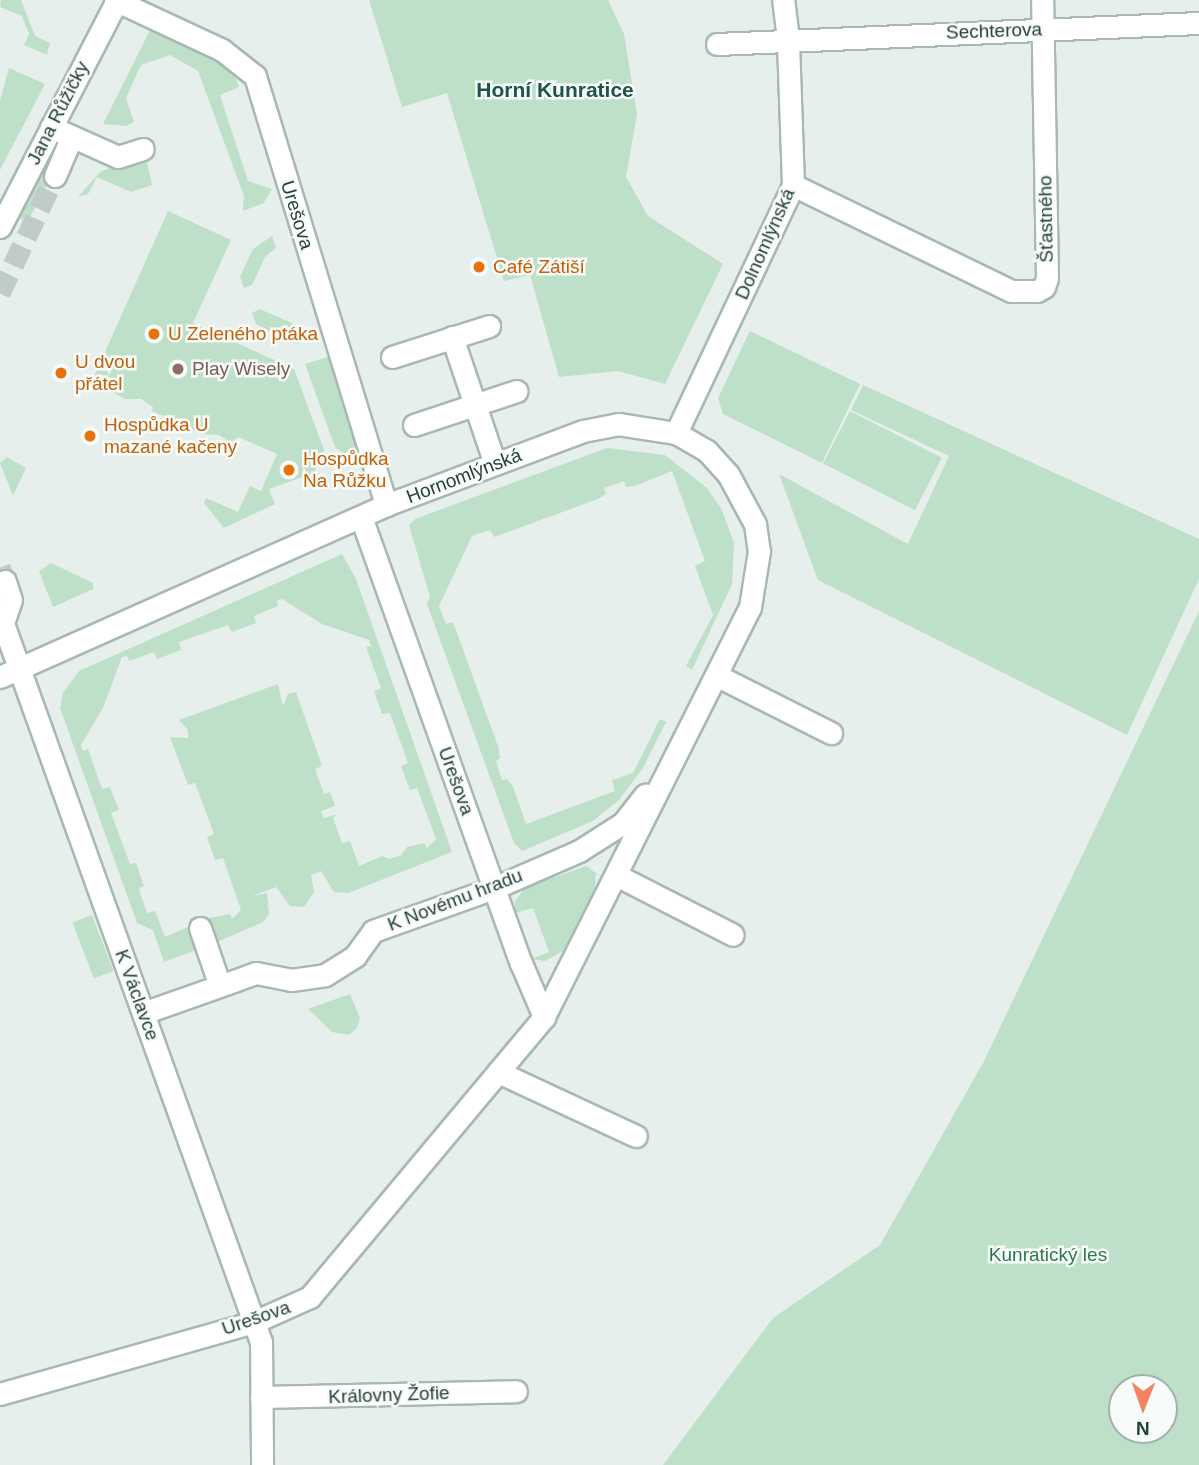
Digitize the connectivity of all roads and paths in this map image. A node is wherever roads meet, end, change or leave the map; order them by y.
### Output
1 (116, 0) edge
2 (782, 0) edge
3 (1042, 0) edge
4 (1199, 23) edge
5 (1042, 29) junction
6 (788, 39) junction
7 (717, 44) dead end
8 (51, 127) junction
9 (72, 136) junction
10 (144, 149) dead end
11 (55, 176) tunnel mouth
12 (793, 184) junction
13 (0, 227) edge
14 (489, 326) dead end
15 (453, 337) junction
16 (392, 356) dead end
17 (517, 391) dead end
18 (475, 404) junction
19 (414, 425) dead end
20 (676, 433) junction
21 (495, 464) junction
22 (386, 505) junction
23 (361, 517) junction
24 (5, 581) dead end
25 (1, 619) edge
26 (10, 673) edge
27 (716, 675) junction
28 (831, 733) dead end
29 (671, 765) junction
30 (616, 875) junction
31 (494, 888) junction
32 (200, 928) dead end
33 (733, 935) dead end
34 (220, 986) junction
35 (143, 1013) junction
36 (544, 1017) junction
37 (498, 1072) junction
38 (636, 1136) dead end
39 (254, 1322) junction
40 (516, 1391) dead end
41 (0, 1394) edge
42 (261, 1397) junction
43 (262, 1465) edge

1 - 8 street, Jana Růžičky
1 - 22 street, Urešova
2 - 6 street, Dolnomlýnská
3 - 5 street, Šťastného
4 - 5 street, Sechterova
5 - 6 street, Sechterova
5 - 12 street, Šťastného
6 - 7 street, Sechterova
6 - 12 street, Dolnomlýnská
8 - 9 street
8 - 13 street, Jana Růžičky
9 - 10 street
9 - 11 street
12 - 20 street, Dolnomlýnská
14 - 15 street
15 - 16 street
15 - 18 street
17 - 18 street
18 - 19 street
18 - 21 street
20 - 21 street, Hornomlýnská
20 - 27 street, Hornomlýnská
21 - 22 street, Hornomlýnská
22 - 23 street, Hornomlýnská
23 - 26 street, Hornomlýnská
23 - 31 street, Urešova
24 - 25 street
25 - 26 street
26 - 35 street, K Václavce
27 - 28 street
27 - 29 street, Hornomlýnská
29 - 30 street, Hornomlýnská
29 - 31 street, K Novému hradu
30 - 33 street
30 - 36 street, Hornomlýnská
31 - 34 street, K Novému hradu
31 - 36 street, Urešova
32 - 34 street
34 - 35 street, K Novému hradu
35 - 39 street, K Václavce
36 - 37 street, Urešova
37 - 38 street
37 - 39 street, Urešova
39 - 41 street, Urešova
39 - 42 street
40 - 42 street, Královny Žofie
42 - 43 street

